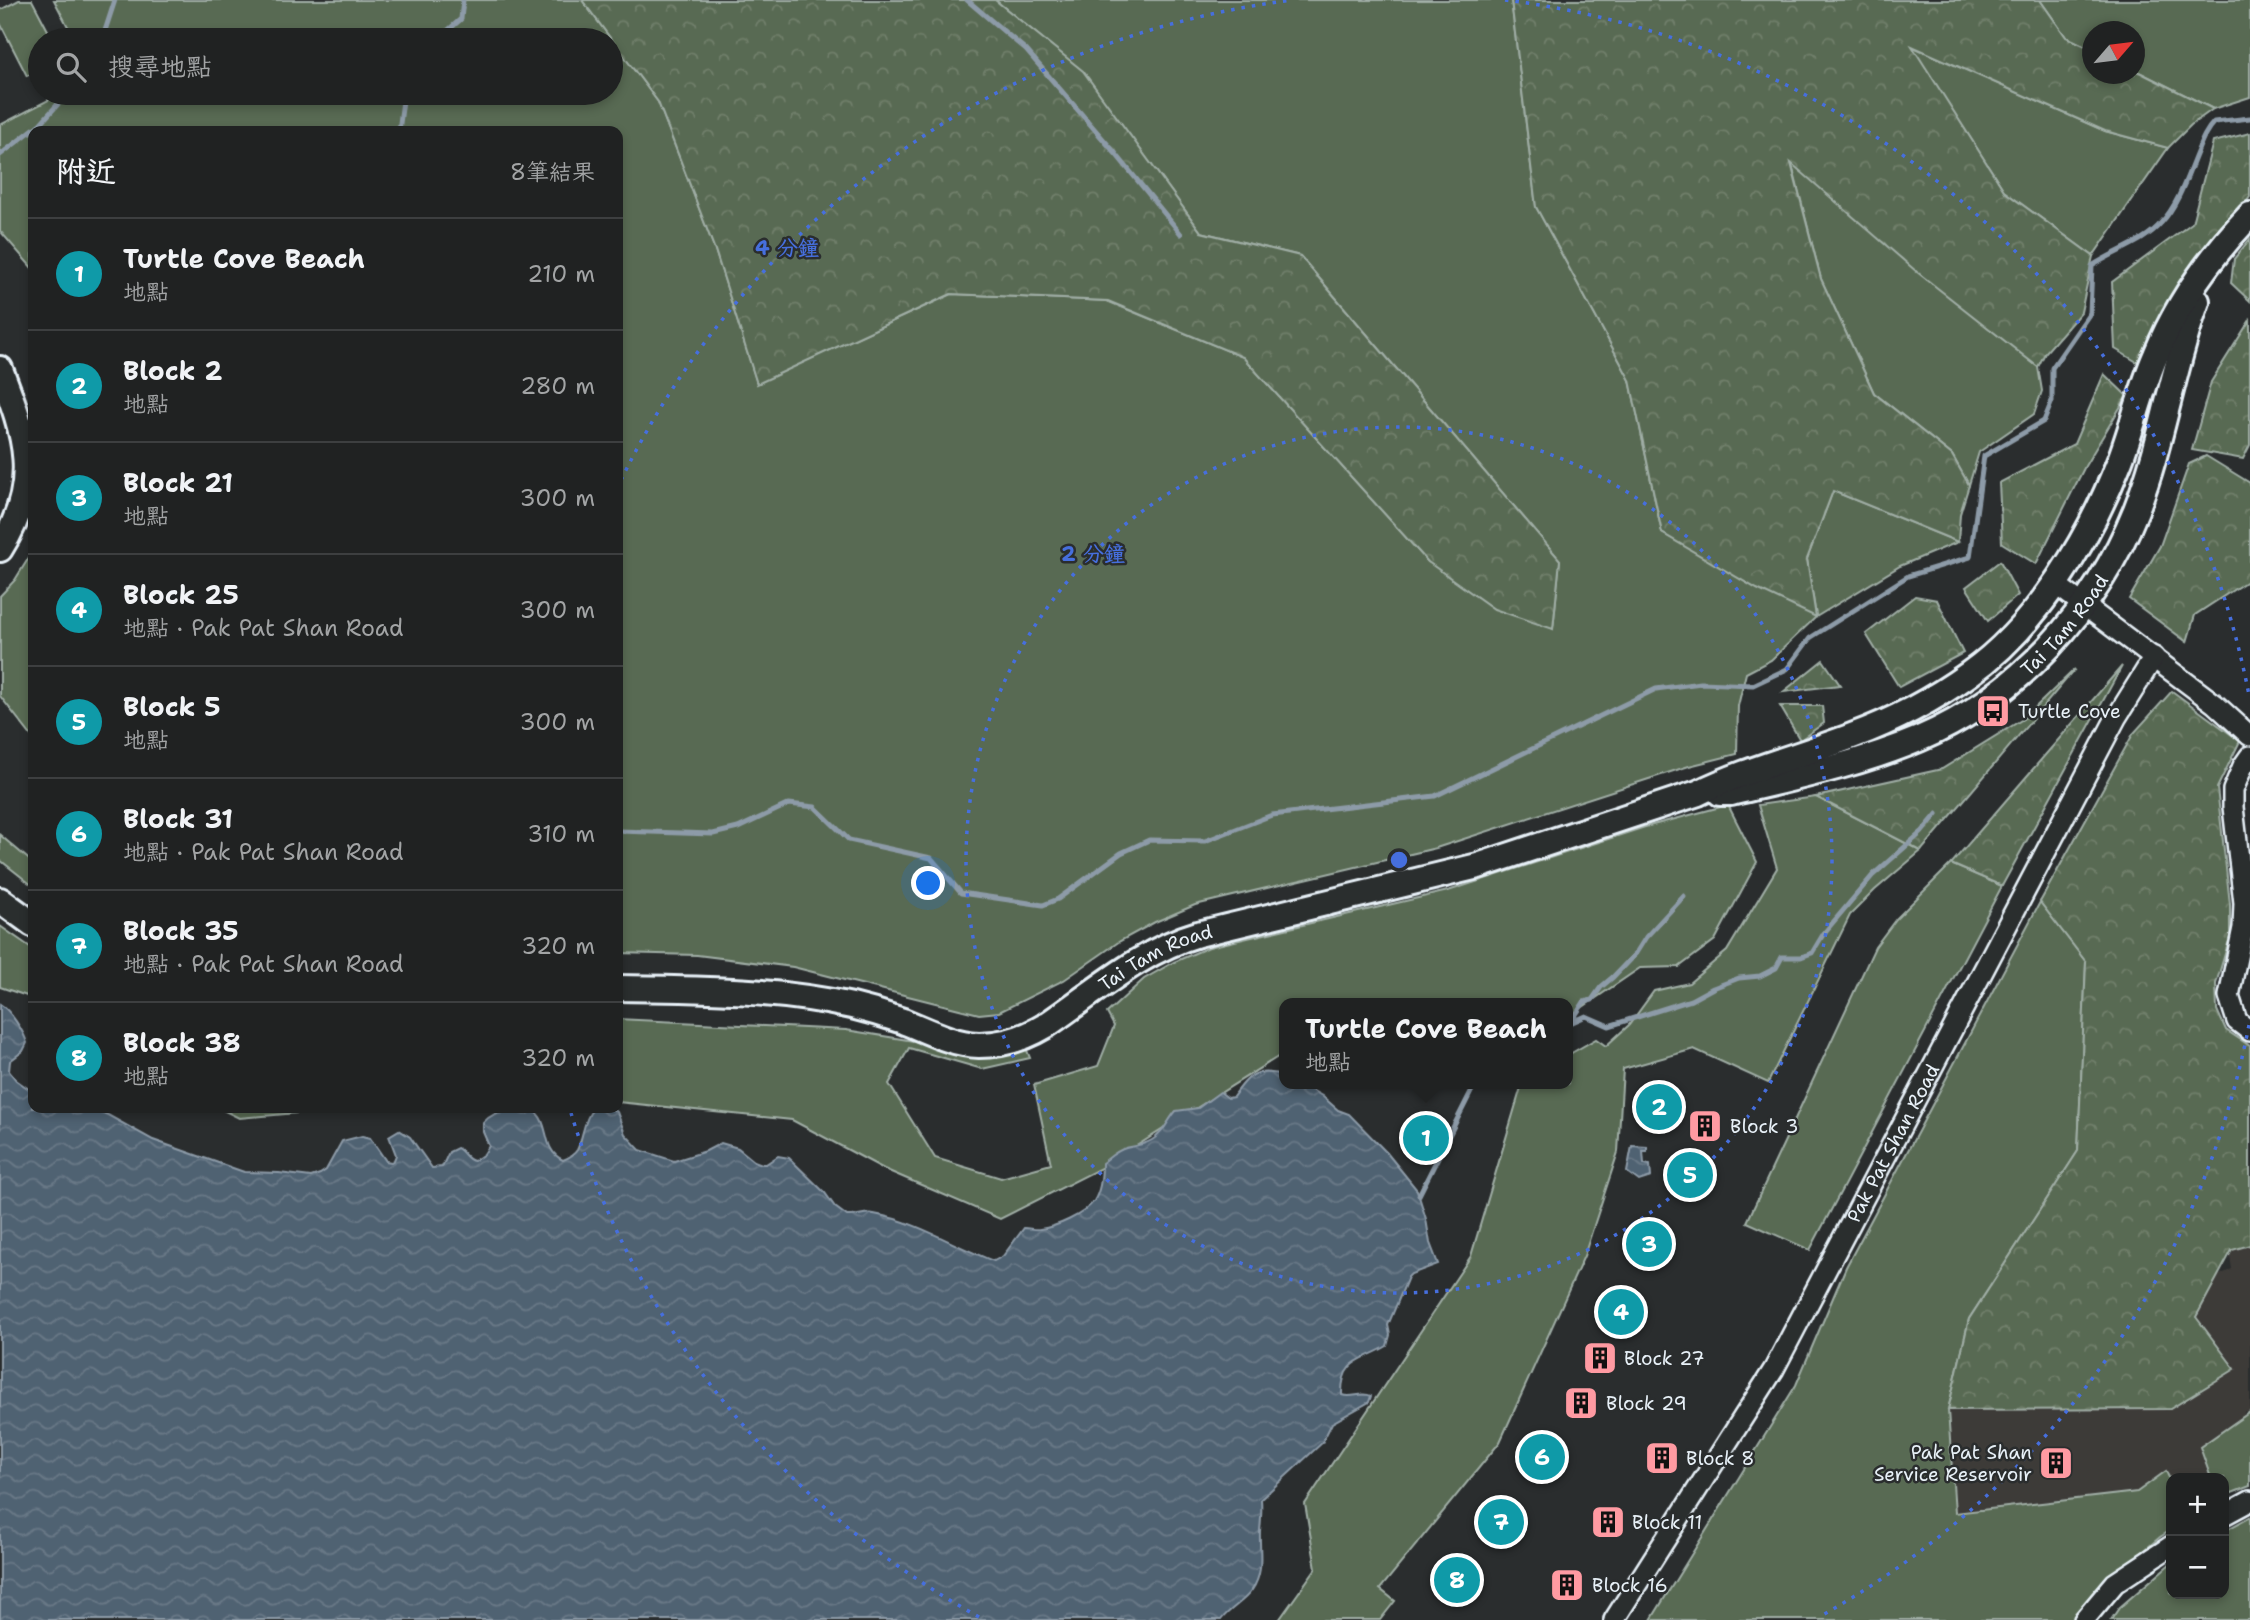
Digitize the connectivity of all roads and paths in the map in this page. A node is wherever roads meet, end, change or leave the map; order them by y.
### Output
1 (2250, 215) edge
2 (2222, 246) junction
3 (0, 369) edge
4 (0, 549) edge
5 (2054, 583) junction
6 (2084, 604) junction
7 (2154, 657) junction
8 (2250, 736) edge
9 (2250, 756) edge
10 (1698, 793) junction
11 (0, 900) edge
12 (28, 920) edge
13 (623, 988) edge
14 (2250, 1031) edge
15 (2250, 1501) edge
16 (2229, 1513) edge
17 (2166, 1549) edge
18 (1614, 1620) edge
19 (2084, 1620) edge

1 - 2 main road, Tai Tam Road
2 - 5 main road, Tai Tam Road
2 - 6 main road, Tai Tam Road
3 - 4 main road
5 - 6 street
5 - 10 main road, Tai Tam Road
6 - 7 street
6 - 10 main road, Tai Tam Road
7 - 8 street
7 - 18 street, Pak Pat Shan Road
9 - 14 street
10 - 13 main road, Tai Tam Road
11 - 12 main road
15 - 16 street
17 - 19 street

